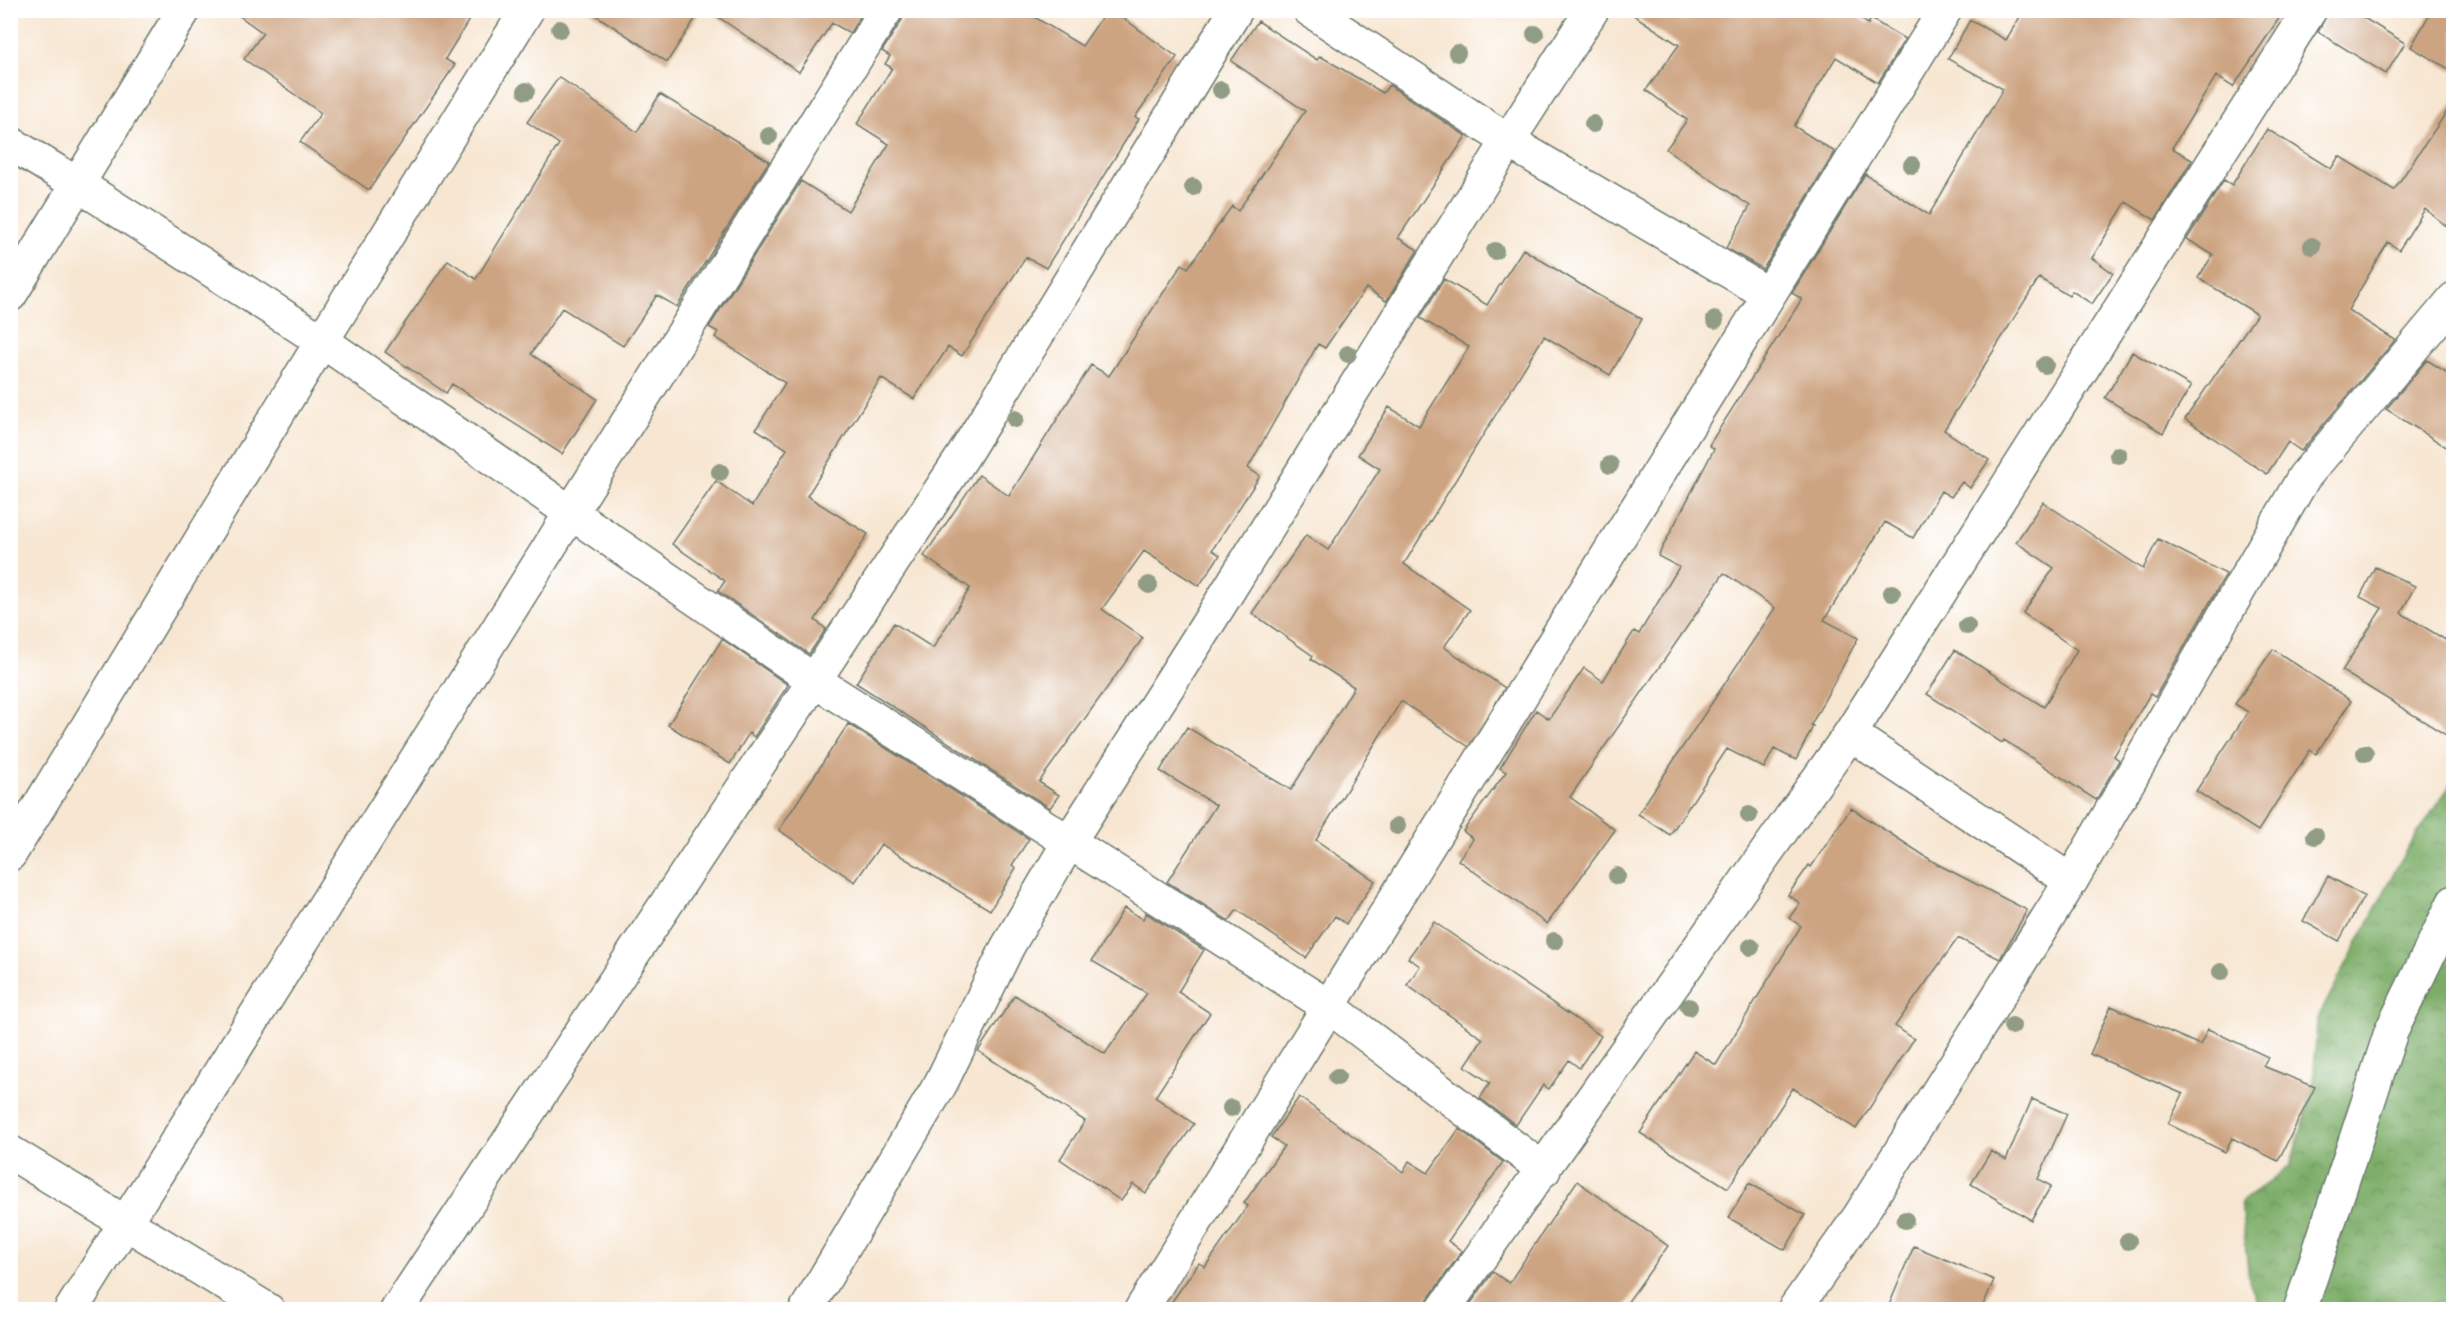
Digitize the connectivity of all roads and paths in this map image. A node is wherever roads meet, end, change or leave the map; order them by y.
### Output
1 (184, 10) edge
2 (527, 10) edge
3 (886, 10) edge
4 (1236, 10) edge
5 (1310, 10) edge
6 (1592, 10) edge
7 (1945, 10) edge
8 (2310, 10) edge
9 (1508, 141) junction
10 (10, 143) edge
11 (79, 185) junction
12 (1768, 294) junction
13 (10, 295) edge
14 (2454, 299) edge
15 (322, 341) junction
16 (569, 514) junction
17 (815, 681) junction
18 (1850, 735) junction
19 (1069, 842) junction
20 (10, 854) edge
21 (2071, 881) junction
22 (2454, 902) edge
23 (1331, 1008) junction
24 (10, 1152) edge
25 (1544, 1170) junction
26 (126, 1223) junction
27 (71, 1310) edge
28 (268, 1310) edge
29 (397, 1310) edge
30 (806, 1310) edge
31 (1141, 1310) edge
32 (1443, 1310) edge
33 (1794, 1310) edge
34 (2300, 1310) edge

1 - 11 street
2 - 15 street
3 - 16 street
4 - 17 street
5 - 9 street
6 - 9 street
7 - 12 street
8 - 18 street
9 - 12 street
9 - 19 street
10 - 11 street
11 - 13 street
11 - 15 street
12 - 23 street
14 - 21 street
15 - 16 street
15 - 20 street
16 - 17 street
16 - 26 street
17 - 19 street
17 - 29 street
18 - 21 street
18 - 25 street
19 - 23 street
19 - 30 street
21 - 33 street
22 - 34 street
23 - 25 street
23 - 31 street
24 - 26 street
25 - 32 street
26 - 27 street
26 - 28 street

